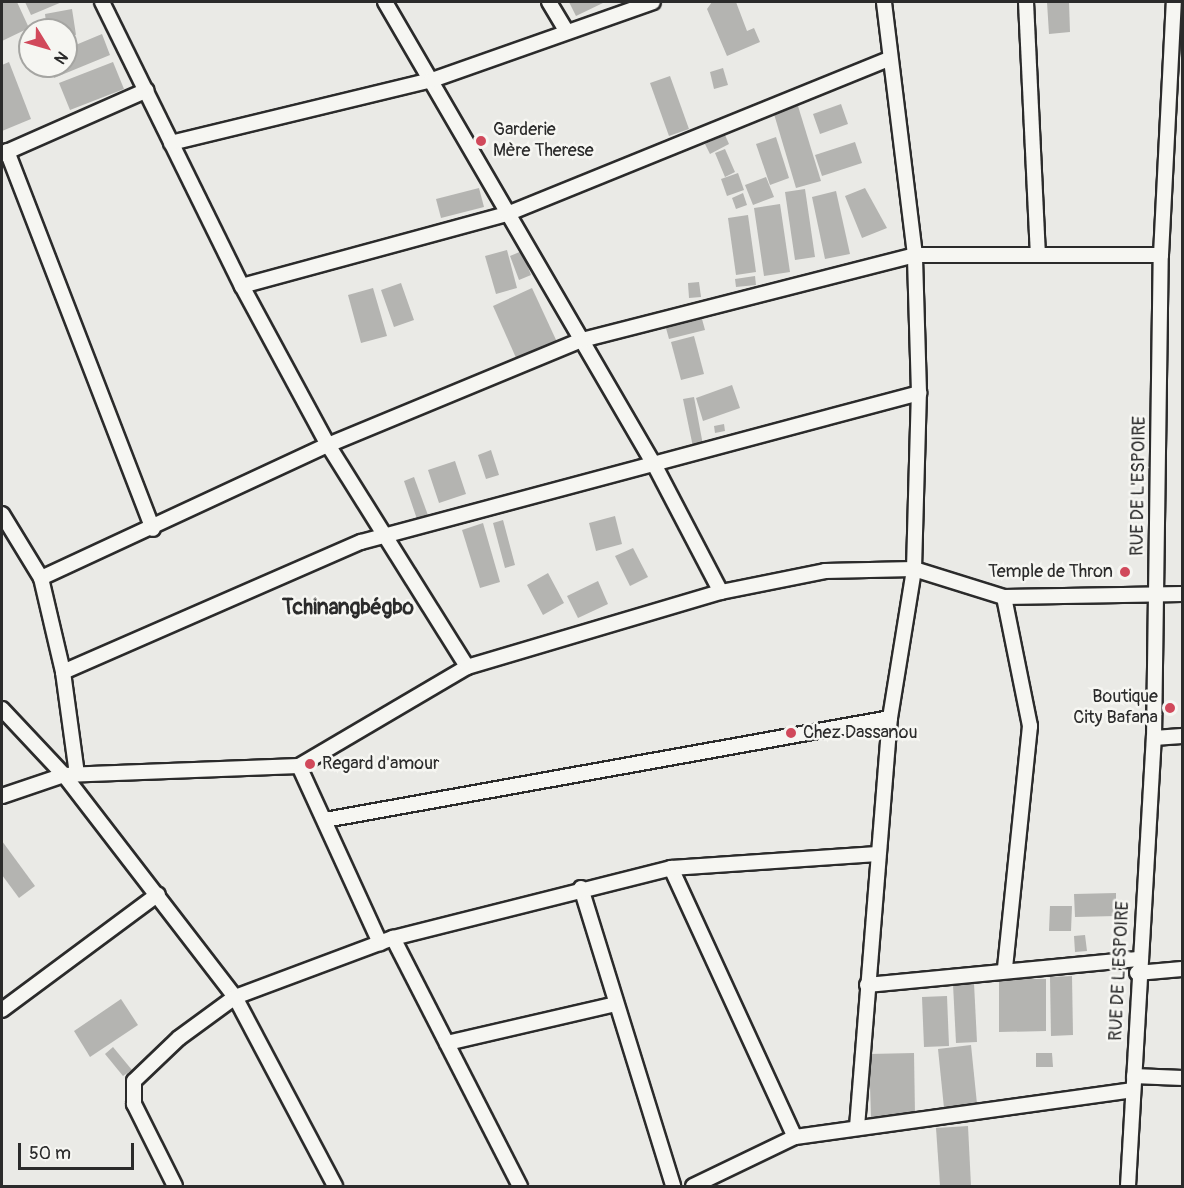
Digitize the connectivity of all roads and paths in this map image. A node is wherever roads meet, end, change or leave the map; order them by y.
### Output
1 (102, 2) edge
2 (385, 2) edge
3 (549, 2) edge
4 (653, 2) edge
5 (884, 2) edge
6 (1026, 2) edge
7 (1174, 2) edge
8 (566, 30) junction
9 (889, 59) junction
10 (432, 81) junction
11 (147, 90) junction
12 (171, 143) junction
13 (1168, 146) junction
14 (1182, 148) edge
15 (4, 153) edge
16 (507, 213) junction
17 (1038, 253) junction
18 (915, 255) junction
19 (1161, 255) junction
20 (242, 286) junction
21 (582, 340) junction
22 (919, 393) junction
23 (328, 445) junction
24 (655, 466) junction
25 (2, 514) edge
26 (153, 529) junction
27 (387, 537) junction
28 (914, 569) junction
29 (41, 578) junction
30 (721, 591) junction
31 (1182, 594) edge
32 (1004, 597) junction
33 (1154, 597) junction
34 (467, 667) junction
35 (63, 672) junction
36 (2, 709) edge
37 (890, 718) junction
38 (1182, 736) edge
39 (1154, 738) junction
40 (299, 766) junction
41 (71, 774) junction
42 (2, 796) edge
43 (326, 820) junction
44 (878, 854) junction
45 (670, 868) junction
46 (581, 888) junction
47 (158, 894) junction
48 (387, 940) junction
49 (1138, 966) junction
50 (1005, 969) junction
51 (1182, 969) edge
52 (867, 985) junction
53 (235, 997) junction
54 (616, 1004) junction
55 (2, 1010) edge
56 (447, 1043) junction
57 (1182, 1078) edge
58 (1133, 1083) junction
59 (857, 1127) junction
60 (795, 1137) junction
61 (175, 1186) edge
62 (335, 1186) edge
63 (520, 1186) edge
64 (673, 1186) edge
65 (693, 1186) edge
66 (1128, 1186) edge

1 - 11 street
2 - 10 street
3 - 8 street
4 - 8 street
5 - 9 street
6 - 17 street
7 - 13 street, RUE DE L'ESPOIRE
8 - 10 street
9 - 16 street
9 - 18 street
10 - 12 street
10 - 16 street
11 - 12 street
11 - 15 street
12 - 20 street
13 - 14 street
13 - 19 street, RUE DE L'ESPOIRE
15 - 26 street
16 - 20 street
16 - 21 street
17 - 18 street
17 - 19 street
18 - 21 street
18 - 22 street
19 - 33 street, RUE DE L'ESPOIRE
20 - 23 street
21 - 23 street
21 - 24 street
22 - 24 street
22 - 28 street
23 - 26 street
23 - 27 street
24 - 27 street
24 - 30 street
25 - 29 street
26 - 29 street
27 - 34 street
27 - 35 street
28 - 30 street
28 - 32 street
28 - 37 street
29 - 35 street
30 - 34 street
31 - 33 street
32 - 33 street
32 - 50 street
33 - 39 street, RUE DE L'ESPOIRE
34 - 40 street
35 - 41 street
36 - 41 street
37 - 43 street
37 - 44 street
38 - 39 street
39 - 49 street, RUE DE L'ESPOIRE
40 - 41 street
40 - 43 street
41 - 42 street
41 - 47 street
43 - 48 street
44 - 45 street
44 - 52 street
45 - 46 street
45 - 60 street
46 - 48 street
46 - 54 street
47 - 53 street
47 - 55 street
48 - 53 street
48 - 56 street
49 - 50 street
49 - 51 street
49 - 58 street, RUE DE L'ESPOIRE
50 - 52 street
52 - 59 street
53 - 61 street
53 - 62 street
54 - 56 street
54 - 64 street
56 - 63 street
57 - 58 street
58 - 59 street
58 - 66 street, RUE DE L'ESPOIRE
59 - 60 street
60 - 65 street

